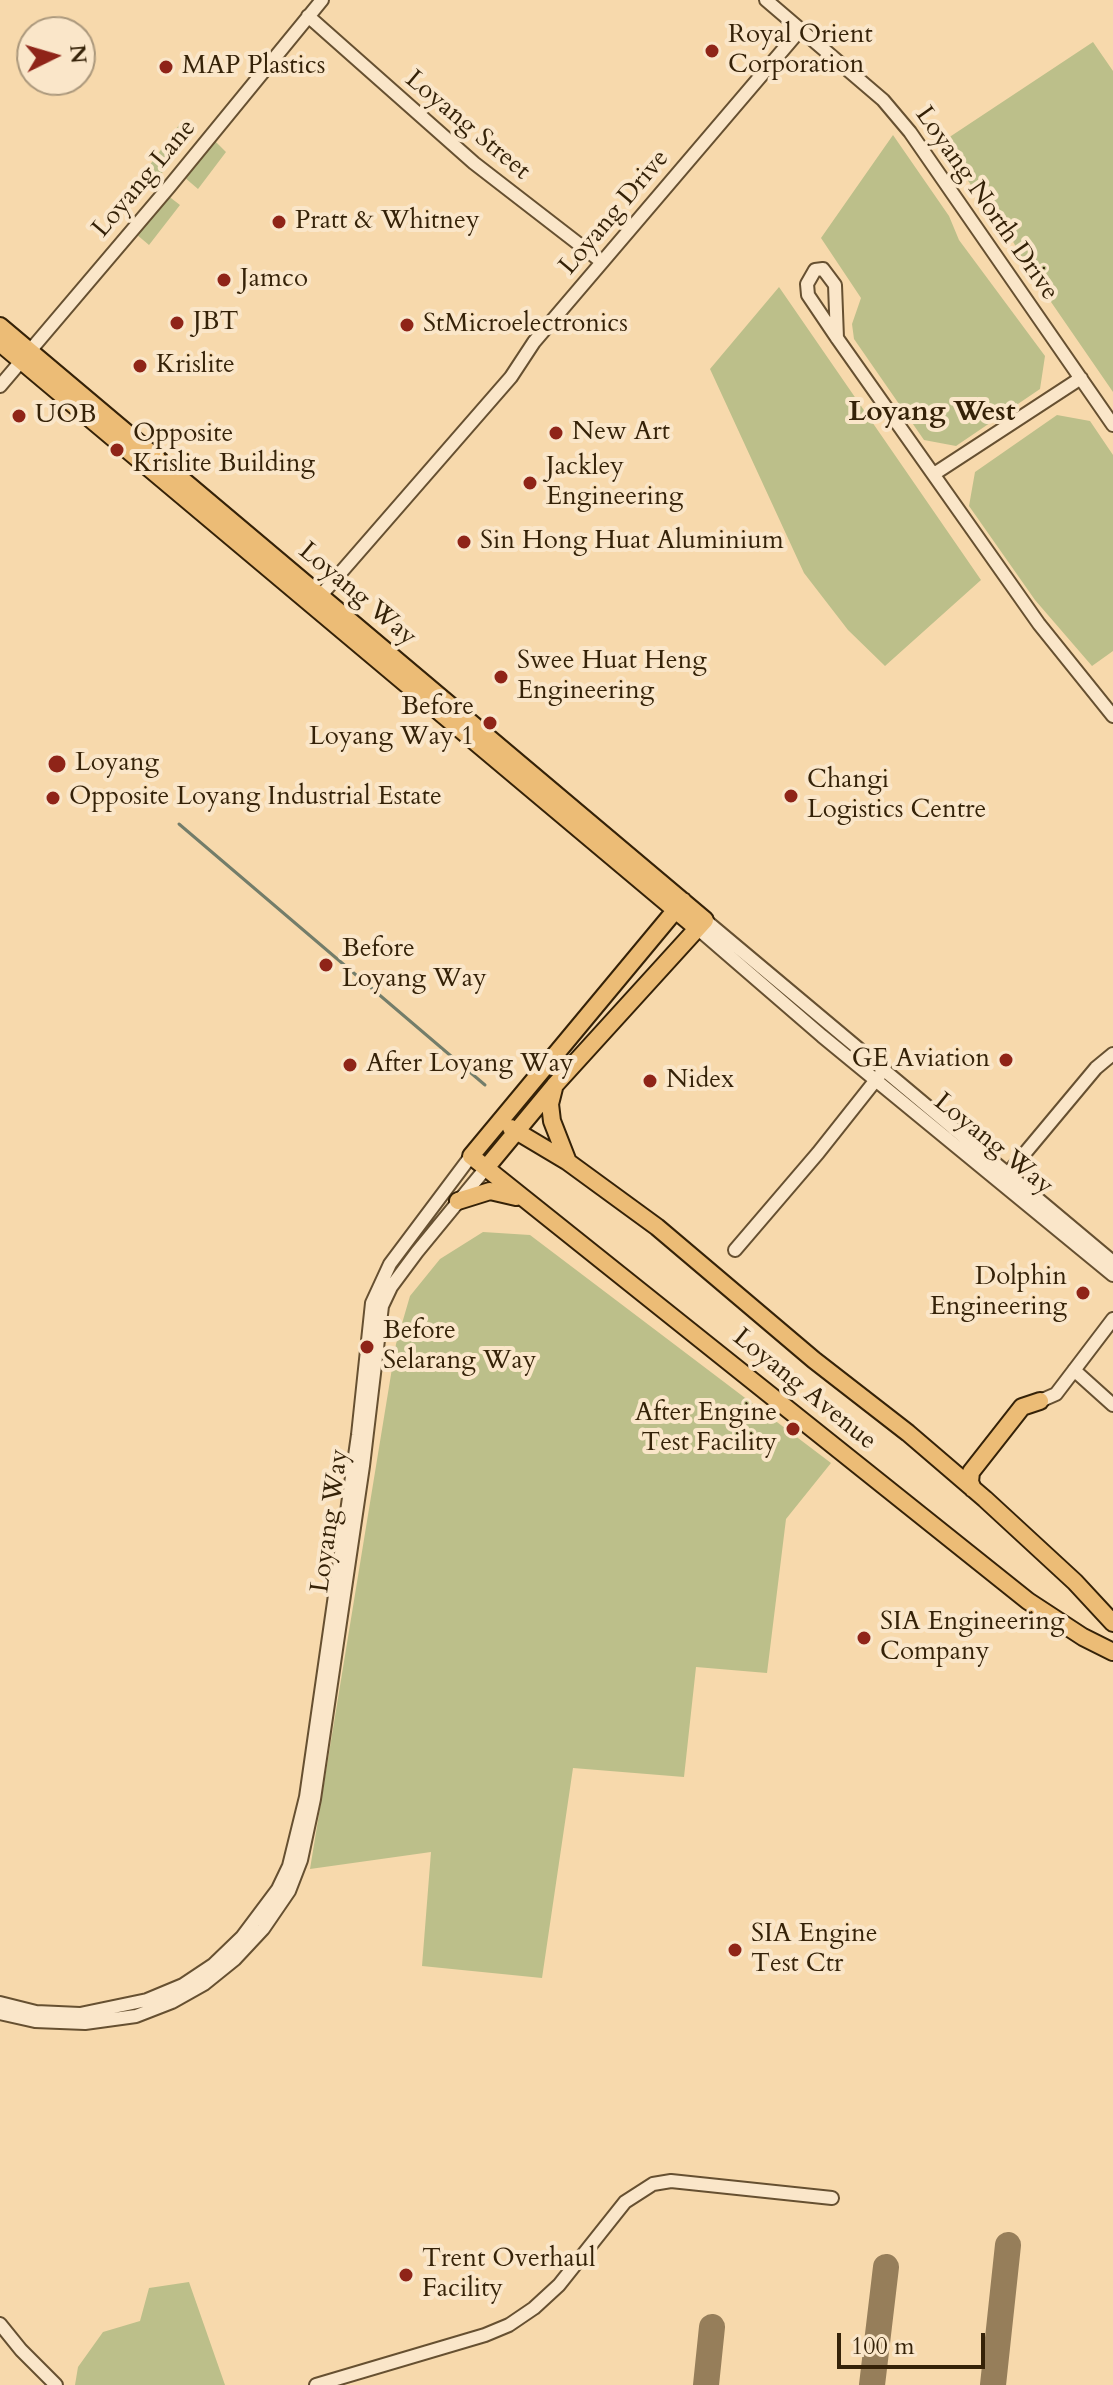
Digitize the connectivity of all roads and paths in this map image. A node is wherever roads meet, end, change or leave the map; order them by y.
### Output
1 (322, 0) edge
2 (766, 0) edge
3 (308, 16) junction
4 (800, 30) junction
5 (602, 262) junction
6 (0, 326) edge
7 (837, 338) junction
8 (0, 343) edge
9 (25, 356) junction
10 (1081, 378) junction
11 (0, 386) edge
12 (1113, 425) edge
13 (934, 474) junction
14 (316, 600) junction
15 (1113, 716) edge
16 (679, 905) junction
17 (701, 924) junction
18 (1113, 1054) edge
19 (878, 1065) junction
20 (876, 1080) junction
21 (554, 1086) junction
22 (500, 1121) junction
23 (517, 1132) junction
24 (471, 1156) junction
25 (568, 1162) junction
26 (486, 1168) junction
27 (1004, 1178) junction
28 (458, 1201) junction
29 (525, 1201) junction
30 (735, 1250) dead end
31 (1113, 1262) edge
32 (1113, 1275) edge
33 (1113, 1319) edge
34 (1074, 1370) junction
35 (1040, 1401) joint
36 (1113, 1405) edge
37 (973, 1489) junction
38 (1113, 1623) edge
39 (1113, 1652) edge
40 (0, 2003) edge
41 (0, 2013) edge
42 (832, 2198) dead end
43 (0, 2324) edge
44 (56, 2385) edge
45 (316, 2385) edge

1 - 3 street, Loyang Lane
2 - 4 street
3 - 5 street, Loyang Street
3 - 9 street, Loyang Lane
4 - 5 street, Loyang Drive
4 - 10 street, Loyang North Drive
5 - 14 street, Loyang Drive
6 - 9 main road, Loyang Way
7 - 7 street
7 - 13 street
8 - 9 main road, Loyang Way
9 - 11 street, Loyang Lane
9 - 14 main road, Loyang Way
10 - 12 street, Loyang North Drive
10 - 13 street
13 - 15 street
14 - 16 main road, Loyang Way
16 - 17 main road, Loyang Way
16 - 22 main road, Loyang Way
17 - 19 street, Loyang Way
17 - 20 street, Loyang Way
17 - 21 main road, Loyang Way
18 - 27 street
19 - 20 street
19 - 27 street, Loyang Way
20 - 27 street, Loyang Way
20 - 30 street
21 - 23 main road, Loyang Way
21 - 25 main road
22 - 23 main road, Loyang Avenue
22 - 24 main road, Loyang Way
23 - 25 main road, Loyang Avenue
23 - 26 main road, Loyang Way
24 - 26 main road, Loyang Avenue
24 - 40 street, Loyang Way
25 - 37 main road, Loyang Avenue
26 - 28 street, Loyang Way
26 - 29 main road, Loyang Avenue
27 - 31 street, Loyang Way
27 - 32 street, Loyang Way
28 - 29 main road
28 - 41 street, Loyang Way
29 - 39 main road, Loyang Avenue
33 - 34 street
34 - 35 street
34 - 36 street
35 - 37 main road
37 - 38 main road, Loyang Avenue
42 - 45 street
43 - 44 street

